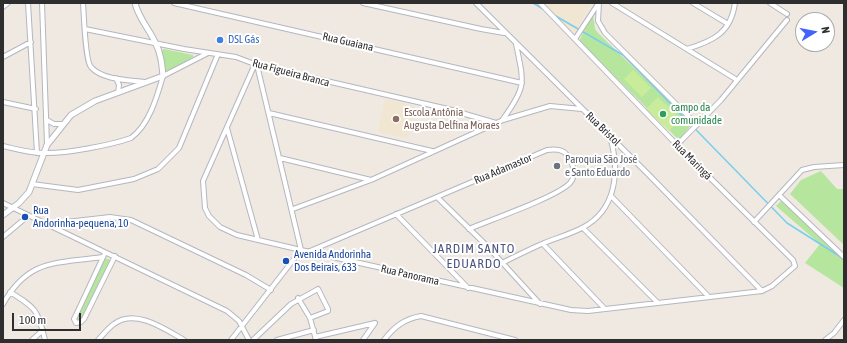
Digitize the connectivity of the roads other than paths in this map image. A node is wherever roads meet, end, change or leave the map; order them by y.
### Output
1 (8, 3) edge
2 (28, 3) edge
3 (42, 3) edge
4 (84, 3) edge
5 (135, 3) edge
6 (174, 3) edge
7 (363, 3) edge
8 (476, 3) edge
9 (540, 3) edge
10 (599, 3) edge
11 (612, 3) edge
12 (693, 3) edge
13 (735, 3) edge
14 (770, 3) edge
15 (3, 7) edge
16 (787, 14) dead end
17 (787, 20) dead end
18 (728, 24) junction
19 (85, 29) junction
20 (505, 33) junction
21 (575, 39) junction
22 (31, 42) junction
23 (156, 44) junction
24 (516, 44) junction
25 (687, 49) junction
26 (208, 53) junction
27 (218, 54) junction
28 (3, 57) edge
29 (256, 65) junction
30 (163, 76) junction
31 (115, 78) junction
32 (737, 80) junction
33 (145, 82) junction
34 (522, 83) junction
35 (118, 93) junction
36 (3, 102) edge
37 (36, 109) junction
38 (582, 109) junction
39 (269, 113) junction
40 (47, 120) junction
41 (503, 120) junction
42 (496, 123) junction
43 (62, 124) junction
44 (697, 124) junction
45 (227, 127) junction
46 (610, 136) junction
47 (47, 145) junction
48 (677, 145) junction
49 (3, 146) edge
50 (433, 151) junction
51 (37, 153) junction
52 (44, 153) junction
53 (280, 158) junction
54 (844, 165) edge
55 (371, 180) junction
56 (32, 184) junction
57 (779, 195) junction
58 (611, 196) junction
59 (437, 197) junction
60 (3, 203) edge
61 (12, 208) junction
62 (293, 209) junction
63 (396, 214) junction
64 (3, 215) edge
65 (28, 216) junction
66 (754, 222) junction
67 (49, 224) junction
68 (583, 228) junction
69 (469, 229) junction
70 (3, 237) edge
71 (258, 240) junction
72 (543, 244) junction
73 (301, 250) junction
74 (309, 251) junction
75 (105, 253) junction
76 (115, 256) junction
77 (102, 257) junction
78 (844, 257) edge
79 (502, 263) junction
80 (795, 264) joint
81 (468, 288) junction
82 (271, 290) junction
83 (762, 291) junction
84 (10, 292) junction
85 (708, 296) junction
86 (298, 298) junction
87 (657, 302) junction
88 (3, 304) edge
89 (541, 304) junction
90 (604, 308) junction
91 (310, 318) junction
92 (844, 320) edge
93 (242, 327) junction
94 (43, 330) junction
95 (314, 330) junction
96 (315, 338) edge
97 (365, 339) edge
98 (32, 340) edge
99 (45, 340) edge
100 (98, 340) edge
101 (184, 340) edge
102 (231, 340) edge
103 (249, 340) edge
104 (253, 340) edge
105 (276, 340) edge
106 (384, 340) edge
107 (515, 340) edge
108 (825, 340) edge

1 - 15 street
2 - 22 street
3 - 40 street
4 - 19 street
5 - 23 street
6 - 34 street, Rua Guaiana
7 - 20 street
8 - 20 street, Rua Bristol
9 - 21 street, Rua Maringá
10 - 21 street
10 - 44 street
11 - 25 street
12 - 18 street
13 - 18 street
14 - 16 street
17 - 32 street
18 - 25 street
19 - 23 street, Rua Figueira Branca
19 - 31 street
20 - 24 street, Rua Bristol
21 - 48 street, Rua Maringá
22 - 28 street
22 - 37 street
23 - 26 street, Rua Figueira Branca
23 - 30 street
24 - 34 street
24 - 38 street, Rua Bristol
25 - 32 street
26 - 27 street, Rua Figueira Branca
26 - 30 street
27 - 29 street, Rua Figueira Branca
27 - 56 street
29 - 39 street
29 - 42 street, Rua Figueira Branca
29 - 45 street, Rua Panorama
30 - 33 street
30 - 52 street
31 - 33 street
31 - 35 street
32 - 44 street
33 - 35 street
34 - 41 street
35 - 43 street
36 - 37 street
37 - 51 street
38 - 41 street
38 - 46 street, Rua Bristol
39 - 50 street
39 - 53 street
40 - 43 street
40 - 47 street
41 - 42 street
42 - 50 street
43 - 47 street
44 - 48 street
45 - 71 street
45 - 71 street, Rua Panorama
46 - 58 street
46 - 83 street, Rua Bristol
47 - 52 street
48 - 66 street, Rua Maringá
49 - 51 street
50 - 55 street
51 - 52 street
52 - 56 street
53 - 55 street
53 - 62 street
54 - 57 street
55 - 62 street
56 - 61 street
57 - 66 street
57 - 78 street
58 - 68 street
58 - 85 street
59 - 63 street, Rua Adamastor
59 - 69 street
59 - 69 street, Rua Adamastor
60 - 61 street
61 - 64 street
61 - 65 street
62 - 73 street
63 - 74 street, Rua Adamastor
63 - 81 street
65 - 67 street
65 - 70 street
66 - 80 street, Rua Maringá
67 - 75 street
67 - 82 street
68 - 72 street
68 - 87 street
69 - 79 street
71 - 73 street, Rua Panorama
72 - 79 street
72 - 90 street
73 - 74 street, Rua Panorama
73 - 82 street
74 - 81 street, Rua Panorama
75 - 76 street
75 - 77 street
76 - 77 street
76 - 93 street
77 - 84 street
79 - 89 street
80 - 83 street, Rua Panorama
81 - 89 street, Rua Panorama
82 - 93 street
83 - 85 street, Rua Panorama
84 - 88 street
84 - 94 street
85 - 87 street, Rua Panorama
86 - 91 street
86 - 91 street
86 - 104 street
87 - 90 street, Rua Panorama
89 - 90 street, Rua Panorama
91 - 95 street
92 - 108 street
93 - 102 street
93 - 103 street
94 - 98 street
94 - 99 street
95 - 96 street
95 - 105 street
96 - 97 street
100 - 101 street
106 - 107 street

